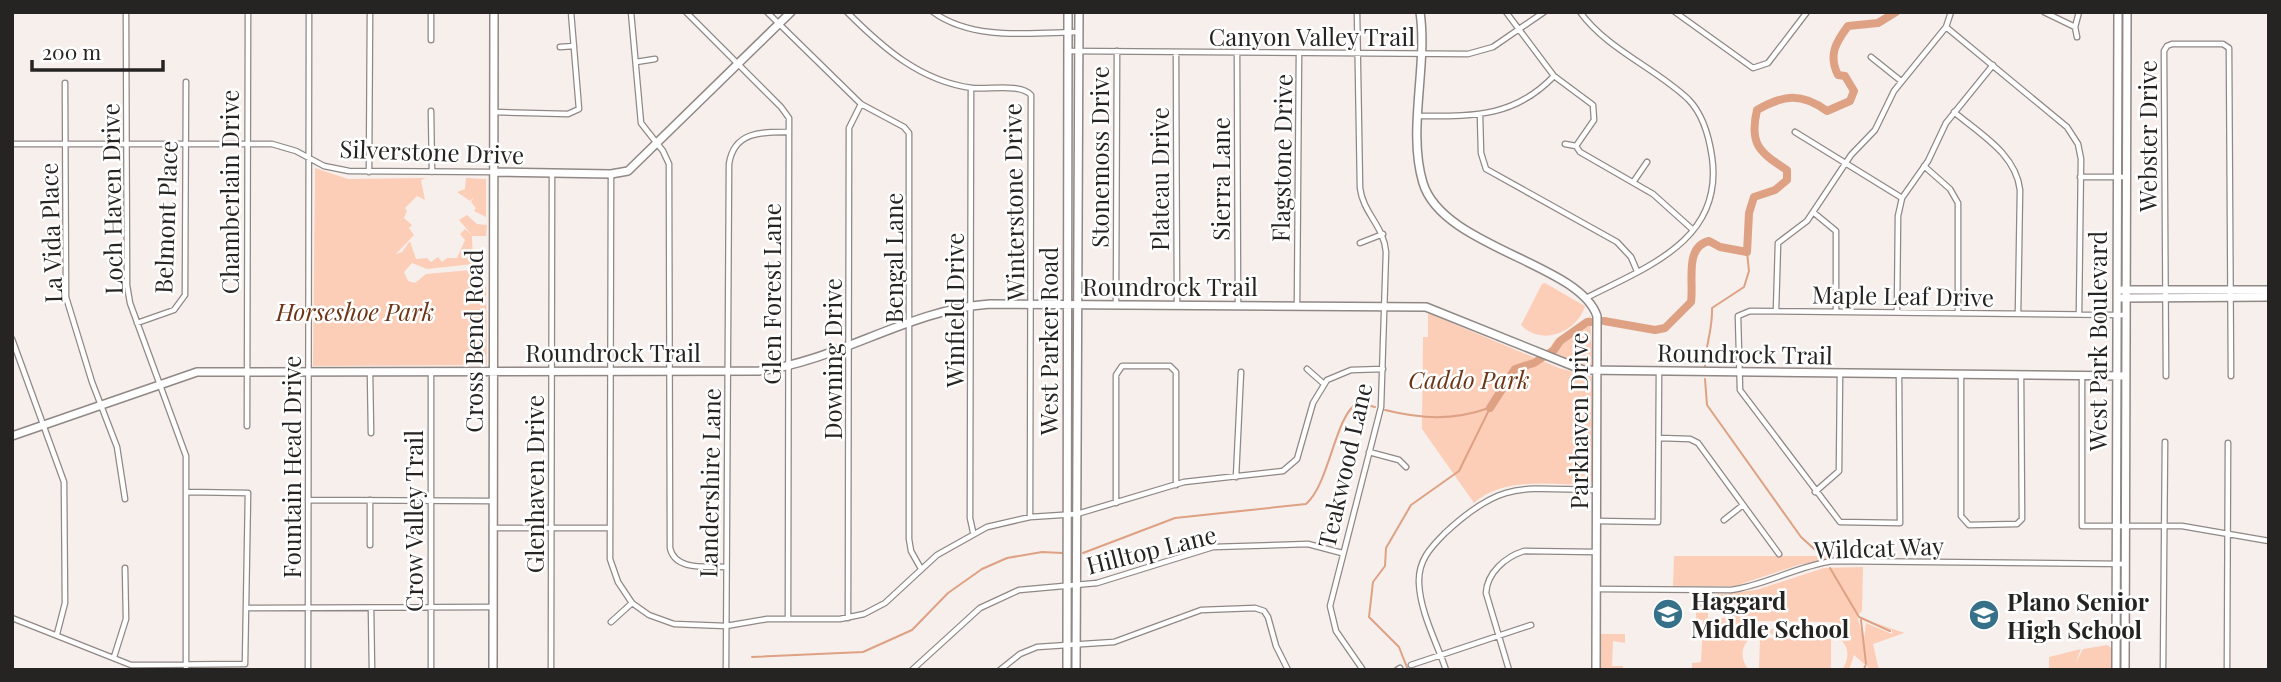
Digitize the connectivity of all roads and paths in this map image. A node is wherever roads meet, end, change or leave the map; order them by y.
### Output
1 (126, 12) edge
2 (247, 12) edge
3 (309, 12) edge
4 (370, 12) edge
5 (431, 12) edge
6 (494, 12) edge
7 (571, 12) edge
8 (631, 12) edge
9 (686, 12) edge
10 (767, 12) edge
11 (791, 12) edge
12 (847, 12) edge
13 (933, 12) edge
14 (1068, 12) edge
15 (1079, 12) edge
16 (1357, 12) edge
17 (1420, 12) edge
18 (1506, 12) edge
19 (1544, 12) edge
20 (1580, 12) edge
21 (1675, 12) edge
22 (1807, 12) edge
23 (1951, 12) edge
24 (2044, 12) edge
25 (2079, 12) edge
26 (2118, 12) edge
27 (2127, 12) edge
28 (779, 25) junction
29 (1946, 27) junction
30 (2075, 27) junction
31 (1518, 31) junction
32 (1068, 32) junction
33 (1079, 32) junction
34 (2077, 37) dead end
35 (431, 40) dead end
36 (559, 47) dead end
37 (574, 47) junction
38 (1079, 50) junction
39 (1068, 51) junction
40 (1117, 51) junction
41 (1177, 52) junction
42 (1237, 52) junction
43 (1360, 52) junction
44 (1299, 53) junction
45 (1420, 54) junction
46 (1871, 57) dead end
47 (655, 59) dead end
48 (636, 62) junction
49 (738, 65) junction
50 (1993, 65) junction
51 (1554, 76) junction
52 (1901, 81) junction
53 (186, 82) dead end
54 (65, 83) dead end
55 (971, 88) junction
56 (861, 104) junction
57 (431, 111) dead end
58 (492, 112) junction
59 (1954, 112) junction
60 (1480, 115) junction
61 (1419, 116) junction
62 (789, 132) junction
63 (1795, 132) dead end
64 (12, 144) edge
65 (65, 144) junction
66 (184, 144) junction
67 (247, 144) junction
68 (1565, 144) dead end
69 (126, 145) junction
70 (656, 145) junction
71 (1576, 146) junction
72 (310, 158) junction
73 (1847, 161) junction
74 (1647, 162) dead end
75 (1924, 166) junction
76 (369, 172) junction
77 (432, 172) junction
78 (493, 172) junction
79 (552, 173) junction
80 (611, 174) junction
81 (2080, 177) junction
82 (2117, 177) junction
83 (2126, 177) junction
84 (1634, 181) junction
85 (1902, 198) junction
86 (1814, 212) junction
87 (1692, 229) junction
88 (1383, 233) junction
89 (1360, 243) dead end
90 (1637, 271) junction
91 (2269, 290) edge
92 (2116, 294) junction
93 (2126, 294) junction
94 (2166, 294) junction
95 (2231, 294) junction
96 (1586, 298) junction
97 (2269, 298) edge
98 (1032, 304) junction
99 (1067, 304) junction
100 (1077, 304) junction
101 (1116, 304) junction
102 (1177, 305) junction
103 (972, 306) junction
104 (1238, 306) junction
105 (1297, 306) junction
106 (1384, 307) junction
107 (1776, 311) junction
108 (1836, 312) junction
109 (1897, 312) junction
110 (1958, 313) junction
111 (2018, 314) junction
112 (2079, 314) junction
113 (2116, 315) junction
114 (2125, 315) junction
115 (138, 323) junction
116 (911, 323) junction
117 (12, 339) edge
118 (850, 345) junction
119 (788, 365) junction
120 (1307, 369) dead end
121 (1383, 369) junction
122 (247, 371) junction
123 (308, 371) junction
124 (493, 371) junction
125 (552, 371) junction
126 (612, 371) junction
127 (1598, 371) junction
128 (370, 372) junction
129 (431, 372) junction
130 (669, 372) junction
131 (728, 372) junction
132 (1241, 372) dead end
133 (1659, 372) junction
134 (1739, 372) junction
135 (1840, 373) junction
136 (1899, 374) junction
137 (1961, 374) junction
138 (2021, 374) junction
139 (2082, 376) junction
140 (2116, 376) junction
141 (2125, 376) junction
142 (2166, 376) dead end
143 (2231, 376) dead end
144 (159, 383) junction
145 (1324, 384) junction
146 (100, 404) junction
147 (45, 425) junction
148 (247, 426) dead end
149 (371, 433) dead end
150 (12, 436) edge
151 (1660, 438) junction
152 (2165, 442) dead end
153 (2228, 443) dead end
154 (1369, 452) junction
155 (1406, 467) dead end
156 (1236, 477) junction
157 (1176, 485) junction
158 (1597, 490) junction
159 (187, 492) junction
160 (1815, 492) junction
161 (125, 499) dead end
162 (370, 499) junction
163 (309, 500) junction
164 (430, 500) junction
165 (492, 500) junction
166 (1116, 503) junction
167 (1743, 505) junction
168 (1067, 514) junction
169 (1077, 514) junction
170 (1030, 517) junction
171 (1724, 520) dead end
172 (1597, 521) junction
173 (2164, 525) junction
174 (2116, 526) junction
175 (2125, 526) junction
176 (492, 528) junction
177 (551, 528) junction
178 (609, 528) junction
179 (2228, 531) junction
180 (973, 532) junction
181 (2269, 541) edge
182 (370, 545) dead end
183 (1597, 552) junction
184 (1342, 553) junction
185 (1779, 554) dead end
186 (2116, 564) junction
187 (2125, 564) junction
188 (726, 567) junction
189 (920, 567) junction
190 (125, 568) dead end
191 (1066, 584) junction
192 (1076, 585) junction
193 (1596, 589) junction
194 (632, 603) junction
195 (494, 607) junction
196 (247, 608) junction
197 (308, 608) junction
198 (371, 608) junction
199 (431, 608) junction
200 (12, 618) edge
201 (788, 618) junction
202 (848, 618) junction
203 (611, 622) dead end
204 (1531, 625) dead end
205 (726, 626) junction
206 (57, 634) junction
207 (1499, 636) junction
208 (1072, 645) junction
209 (1441, 654) junction
210 (114, 657) junction
211 (1411, 664) dead end
212 (186, 667) edge
213 (308, 670) edge
214 (372, 670) edge
215 (431, 670) edge
216 (493, 670) edge
217 (551, 670) edge
218 (726, 670) edge
219 (912, 670) edge
220 (1000, 670) edge
221 (1067, 670) edge
222 (1076, 670) edge
223 (1288, 670) edge
224 (1363, 670) edge
225 (1447, 670) edge
226 (1509, 670) edge
227 (1596, 670) edge
228 (2116, 670) edge
229 (2125, 670) edge
230 (2163, 670) edge
231 (2227, 670) edge

1 - 69 street, Loch Haven Drive
2 - 67 street, Chamberlain Drive
3 - 72 street, Fountain Head Drive
4 - 76 street
5 - 35 street
6 - 58 street, Cross Bend Road
7 - 37 street
8 - 48 street
9 - 49 street, Glen Forest Lane
10 - 28 street, Bengal Lane
11 - 28 street, Silverstone Drive
12 - 55 street, Winterstone Drive
13 - 32 street
14 - 32 street, West Parker Road
15 - 33 street, West Parker Road
16 - 43 street, Teakwood Lane
17 - 45 street, Parkhaven Drive
18 - 31 street
19 - 31 street, Canyon Valley Trail
20 - 87 street
21 - 22 street
23 - 29 street
24 - 30 street
25 - 30 street
26 - 82 street, West Park Boulevard
27 - 83 street, West Park Boulevard
28 - 49 street, Silverstone Drive
28 - 56 street, Bengal Lane
29 - 50 street
29 - 52 street
30 - 34 street
31 - 45 street, Canyon Valley Trail
31 - 51 street
32 - 33 street
32 - 39 street, West Parker Road
33 - 38 street, West Parker Road
36 - 37 street
37 - 58 street
38 - 39 street, Canyon Valley Trail
38 - 40 street, Canyon Valley Trail
38 - 100 street, West Parker Road
39 - 99 street, West Parker Road
40 - 41 street, Canyon Valley Trail
40 - 101 street, Stonemoss Drive
41 - 42 street, Canyon Valley Trail
41 - 102 street, Plateau Drive
42 - 44 street, Canyon Valley Trail
42 - 104 street, Sierra Lane
43 - 44 street, Canyon Valley Trail
43 - 45 street, Canyon Valley Trail
43 - 88 street, Teakwood Lane
44 - 105 street, Flagstone Drive
45 - 61 street, Parkhaven Drive
46 - 52 street
47 - 48 street
48 - 70 street
49 - 62 street, Glen Forest Lane
49 - 70 street, Silverstone Drive
50 - 59 street
50 - 81 street
51 - 60 street
51 - 71 street
52 - 73 street
53 - 66 street, Belmont Place
54 - 65 street, La Vida Place
55 - 98 street, Winterstone Drive
55 - 103 street, Winfield Drive
56 - 116 street, Bengal Lane
56 - 118 street, Downing Drive
57 - 77 street
58 - 78 street, Cross Bend Road
59 - 75 street
59 - 111 street
60 - 61 street
60 - 90 street
61 - 96 street, Parkhaven Drive
62 - 119 street, Glen Forest Lane
62 - 131 street, Landershire Lane
63 - 73 street
64 - 65 street, Silverstone Drive
65 - 69 street, Silverstone Drive
65 - 146 street, La Vida Place
66 - 67 street, Silverstone Drive
66 - 69 street, Silverstone Drive
66 - 115 street, Belmont Place
67 - 72 street, Silverstone Drive
67 - 122 street, Chamberlain Drive
68 - 71 street
69 - 115 street, Loch Haven Drive
70 - 80 street, Silverstone Drive
70 - 130 street
71 - 84 street
72 - 76 street, Silverstone Drive
72 - 123 street, Fountain Head Drive
73 - 85 street
73 - 86 street
74 - 84 street
75 - 85 street
75 - 110 street
76 - 77 street, Silverstone Drive
77 - 78 street, Silverstone Drive
78 - 79 street, Silverstone Drive
78 - 124 street, Cross Bend Road
79 - 80 street, Silverstone Drive
79 - 125 street, Glenhaven Drive
80 - 126 street
81 - 82 street
81 - 112 street
82 - 83 street
82 - 92 street, West Park Boulevard
83 - 93 street, West Park Boulevard
84 - 87 street
85 - 109 street
86 - 107 street
86 - 108 street
87 - 90 street
88 - 89 street
88 - 106 street, Teakwood Lane
90 - 96 street
91 - 95 street
92 - 93 street
92 - 113 street, West Park Boulevard
93 - 94 street
93 - 114 street, West Park Boulevard
94 - 95 street
94 - 95 street, Webster Drive
94 - 142 street
95 - 97 street
95 - 143 street
96 - 127 street, Parkhaven Drive
98 - 99 street, Roundrock Trail
98 - 103 street, Roundrock Trail
98 - 170 street, Winterstone Drive
99 - 100 street, Roundrock Trail
99 - 168 street, West Parker Road
100 - 101 street, Roundrock Trail
100 - 169 street, West Parker Road
101 - 102 street, Roundrock Trail
102 - 104 street, Roundrock Trail
103 - 116 street, Roundrock Trail
103 - 180 street, Winfield Drive
104 - 105 street, Roundrock Trail
105 - 106 street, Roundrock Trail
106 - 121 street, Teakwood Lane
106 - 127 street, Roundrock Trail
107 - 108 street, Maple Leaf Drive
107 - 134 street, Maple Leaf Drive
108 - 109 street, Maple Leaf Drive
109 - 110 street, Maple Leaf Drive
110 - 111 street, Maple Leaf Drive
111 - 112 street, Maple Leaf Drive
112 - 113 street, Maple Leaf Drive
113 - 114 street, Maple Leaf Drive
113 - 140 street, West Park Boulevard
114 - 141 street, West Park Boulevard
115 - 144 street, Loch Haven Drive
116 - 118 street, Roundrock Trail
116 - 189 street, Bengal Lane
117 - 147 street
118 - 119 street, Roundrock Trail
118 - 202 street, Downing Drive
119 - 131 street, Roundrock Trail
119 - 201 street, Glen Forest Lane
120 - 145 street
121 - 145 street
121 - 154 street, Teakwood Lane
122 - 123 street, Roundrock Trail
122 - 144 street, Roundrock Trail
122 - 148 street, Chamberlain Drive
123 - 128 street, Roundrock Trail
123 - 163 street, Fountain Head Drive
124 - 125 street, Roundrock Trail
124 - 129 street, Roundrock Trail
124 - 165 street, Cross Bend Road
125 - 126 street, Roundrock Trail
125 - 177 street, Glenhaven Drive
126 - 130 street, Roundrock Trail
126 - 178 street
127 - 133 street, Roundrock Trail
127 - 158 street, Parkhaven Drive
128 - 129 street, Roundrock Trail
128 - 149 street
129 - 164 street, Crow Valley Trail
130 - 131 street, Roundrock Trail
130 - 188 street
131 - 188 street, Landershire Lane
132 - 156 street
133 - 134 street, Roundrock Trail
133 - 151 street
134 - 135 street, Roundrock Trail
134 - 160 street
135 - 136 street, Roundrock Trail
135 - 160 street
136 - 137 street, Roundrock Trail
136 - 160 street
137 - 138 street, Roundrock Trail
137 - 138 street
138 - 139 street, Roundrock Trail
139 - 140 street, Roundrock Trail
139 - 174 street
140 - 141 street, Roundrock Trail
140 - 174 street, West Park Boulevard
141 - 175 street, West Park Boulevard
144 - 146 street, Roundrock Trail
144 - 159 street, Loch Haven Drive
145 - 156 street
146 - 147 street, Roundrock Trail
146 - 161 street, La Vida Place
147 - 150 street, Roundrock Trail
147 - 206 street
151 - 167 street
151 - 172 street
152 - 173 street
153 - 179 street
154 - 155 street
154 - 184 street, Teakwood Lane
156 - 157 street
157 - 166 street
157 - 166 street
158 - 172 street, Parkhaven Drive
158 - 209 street
159 - 196 street
159 - 212 street, Loch Haven Drive
162 - 163 street
162 - 164 street
162 - 182 street
163 - 197 street, Fountain Head Drive
164 - 165 street
164 - 199 street, Crow Valley Trail
165 - 176 street, Cross Bend Road
166 - 169 street
167 - 171 street
167 - 185 street
168 - 169 street
168 - 170 street
168 - 191 street, West Parker Road
169 - 192 street, West Parker Road
170 - 180 street
172 - 183 street, Parkhaven Drive
173 - 175 street
173 - 179 street
173 - 230 street
174 - 175 street
174 - 186 street, West Park Boulevard
175 - 187 street, West Park Boulevard
176 - 177 street
176 - 195 street, Cross Bend Road
177 - 178 street
177 - 217 street, Glenhaven Drive
178 - 194 street
179 - 181 street
179 - 231 street
180 - 189 street
183 - 193 street, Parkhaven Drive
183 - 207 street
184 - 192 street, Hilltop Lane
184 - 224 street, Teakwood Lane
186 - 187 street, Wildcat Way
186 - 193 street, Wildcat Way
186 - 228 street, West Park Boulevard
187 - 229 street, West Park Boulevard
188 - 205 street, Landershire Lane
189 - 202 street
190 - 210 street
191 - 192 street, Hilltop Lane
191 - 208 street, West Parker Road
191 - 219 street, Hilltop Lane
192 - 208 street, West Parker Road
193 - 227 street, Parkhaven Drive
194 - 203 street
194 - 205 street
195 - 199 street
195 - 216 street, Cross Bend Road
196 - 197 street
196 - 212 street
197 - 198 street
197 - 213 street, Fountain Head Drive
198 - 199 street
198 - 214 street
199 - 215 street, Crow Valley Trail
200 - 206 street
201 - 202 street
201 - 205 street
204 - 207 street
205 - 218 street, Landershire Lane
206 - 210 street
207 - 209 street
207 - 226 street
208 - 220 street
208 - 221 street, West Parker Road
208 - 222 street, West Parker Road
208 - 223 street
209 - 211 street
209 - 225 street
210 - 212 street

